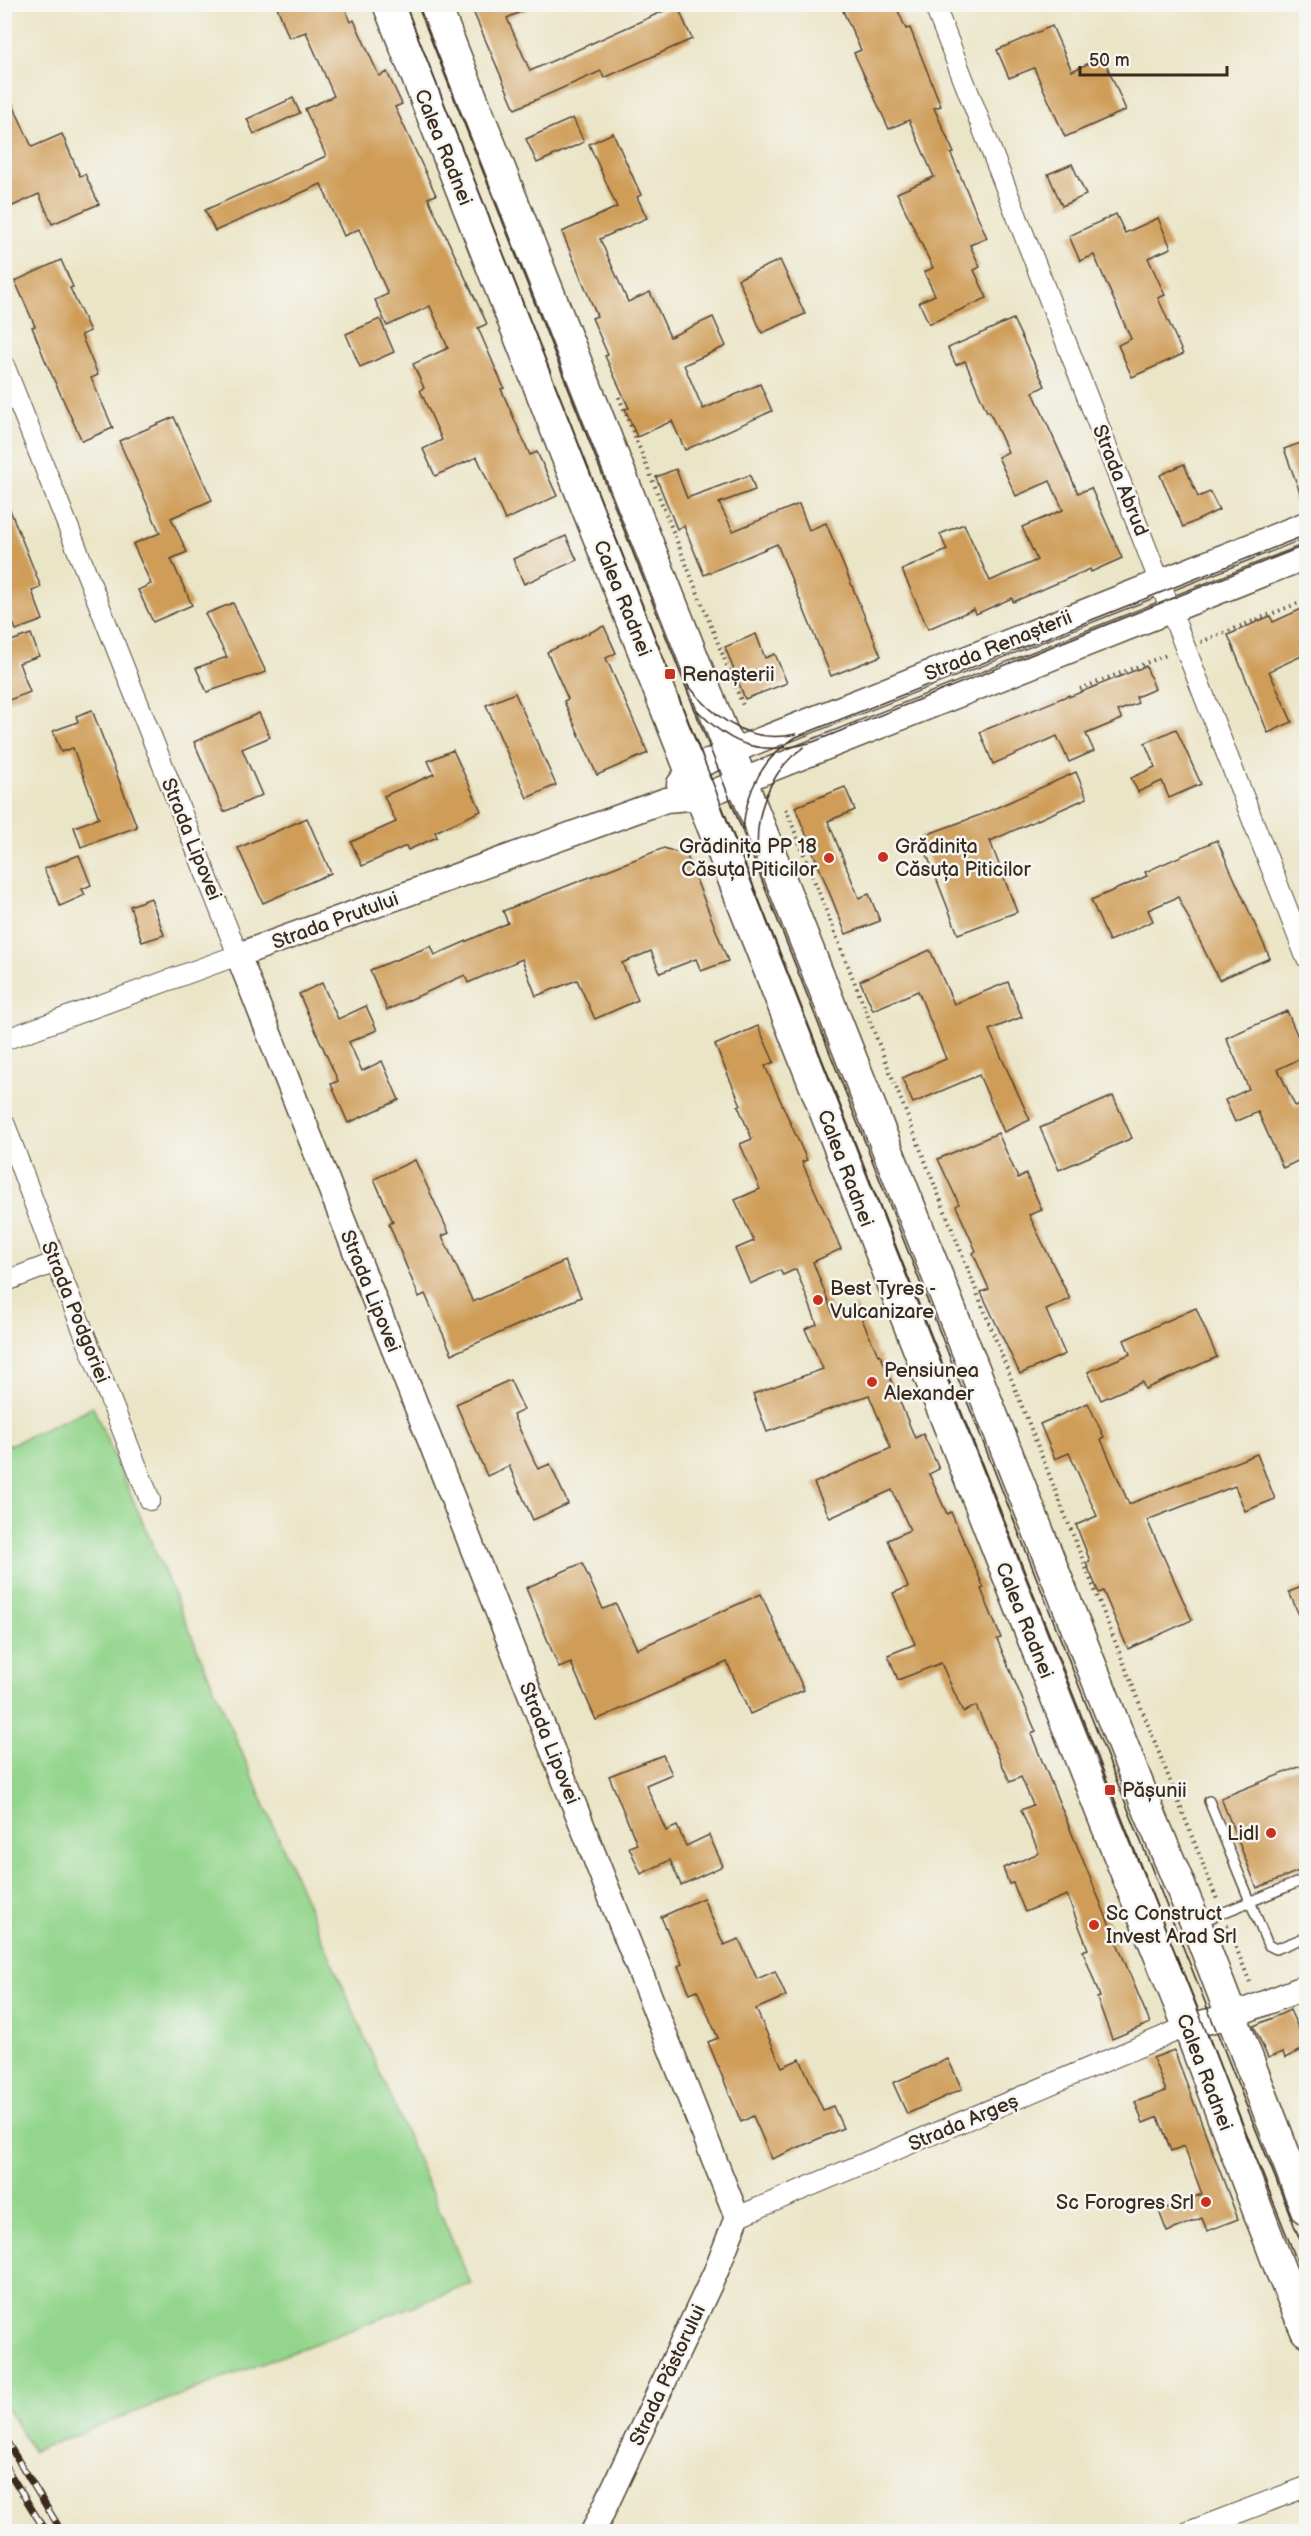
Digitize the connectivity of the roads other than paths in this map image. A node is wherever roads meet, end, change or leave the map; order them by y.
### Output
1 (388, 4) edge
2 (435, 4) edge
3 (934, 4) edge
4 (4, 364) edge
5 (1306, 524) edge
6 (1306, 557) edge
7 (1160, 581) junction
8 (1172, 610) junction
9 (729, 752) junction
10 (691, 769) junction
11 (741, 781) junction
12 (701, 797) junction
13 (666, 800) junction
14 (238, 955) junction
15 (1306, 957) edge
16 (4, 1040) edge
17 (4, 1122) edge
18 (56, 1262) junction
19 (4, 1282) edge
20 (150, 1500) dead end
21 (1209, 1801) dead end
22 (1306, 1879) edge
23 (1250, 1903) junction
24 (1209, 1919) junction
25 (1306, 1937) edge
26 (1306, 1987) edge
27 (1240, 2013) junction
28 (1188, 2026) junction
29 (1306, 2209) edge
30 (737, 2217) junction
31 (1306, 2331) edge
32 (1306, 2487) edge
33 (593, 2532) edge
34 (1188, 2532) edge

1 - 10 main road, Calea Radnei
2 - 9 main road
3 - 7 street, Strada Abrud
4 - 14 street, Strada Lipovei
5 - 7 street, Strada Renașterii
6 - 8 street, Strada Renașterii
7 - 8 street, Strada Abrud
7 - 9 street, Strada Renașterii
8 - 11 street, Strada Renașterii
8 - 15 street, Strada Abrud
9 - 10 street, Strada Renașterii
9 - 11 main road
10 - 12 main road, Calea Radnei
10 - 13 street
11 - 12 street, Strada Renașterii
11 - 24 main road
12 - 13 street, Strada Prutului
12 - 28 main road, Calea Radnei
13 - 14 street, Strada Prutului
14 - 16 street, Strada Prutului
14 - 30 street, Strada Lipovei
17 - 18 street, Strada Podgoriei
18 - 19 street
18 - 20 street, Strada Podgoriei
21 - 23 lane
22 - 23 lane
23 - 24 lane
23 - 25 lane
24 - 27 main road
26 - 27 street
27 - 28 street
27 - 29 main road
28 - 30 street, Strada Argeș
28 - 31 main road, Calea Radnei
30 - 33 street, Strada Păstorului
32 - 34 street

